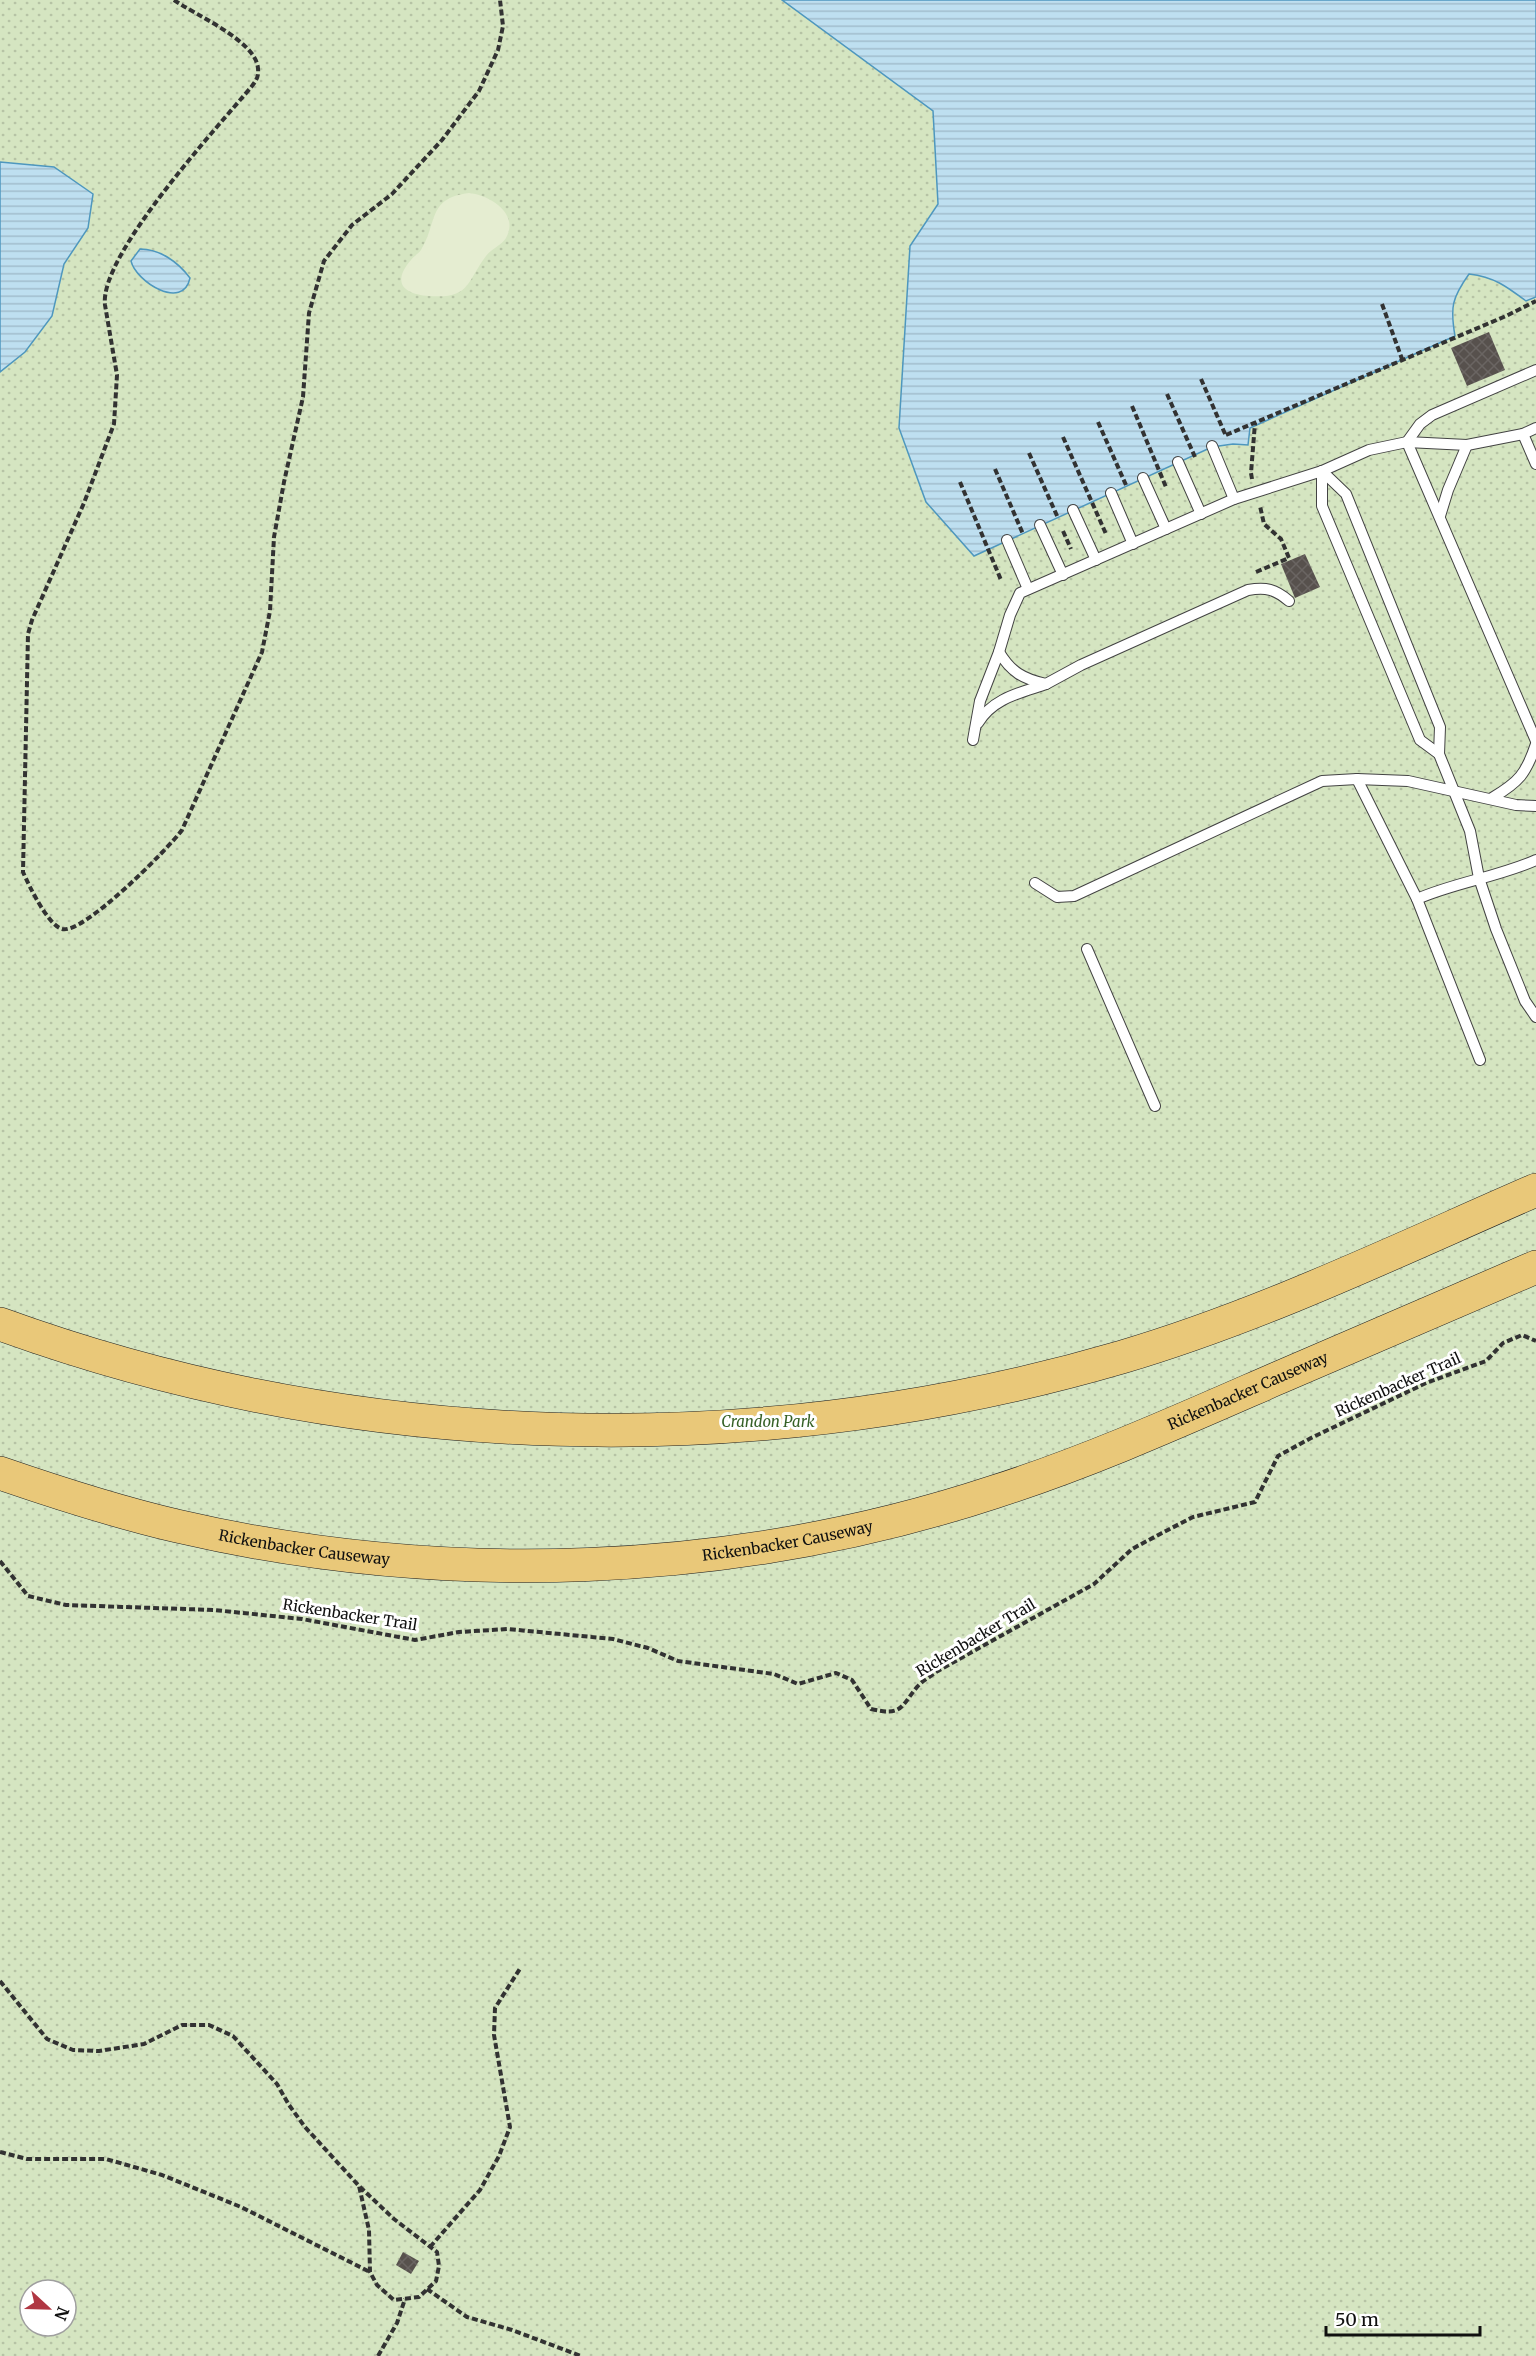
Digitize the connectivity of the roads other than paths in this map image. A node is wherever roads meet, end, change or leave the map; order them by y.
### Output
1 (1536, 370) edge
2 (1536, 428) edge
3 (1523, 434) junction
4 (1407, 442) junction
5 (1467, 445) junction
6 (1212, 446) dead end
7 (1178, 462) dead end
8 (1536, 464) edge
9 (1322, 471) junction
10 (1143, 478) dead end
11 (1110, 493) dead end
12 (1234, 499) junction
13 (1073, 510) dead end
14 (1201, 514) junction
15 (1440, 516) junction
16 (1040, 525) dead end
17 (1166, 530) junction
18 (1007, 540) dead end
19 (1132, 544) junction
20 (1096, 560) junction
21 (1063, 575) junction
22 (1028, 589) junction
23 (1289, 602) dead end
24 (999, 652) junction
25 (1046, 684) junction
26 (1536, 742) edge
27 (1439, 754) junction
28 (1357, 779) junction
29 (1453, 792) junction
30 (1492, 798) junction
31 (1536, 806) edge
32 (1536, 860) edge
33 (1479, 878) junction
34 (1035, 883) dead end
35 (1417, 899) junction
36 (1087, 949) dead end
37 (1536, 1017) edge
38 (1480, 1060) dead end
39 (1155, 1106) dead end
40 (1536, 1190) edge
41 (1536, 1267) edge
42 (0, 1324) edge
43 (0, 1473) edge

1 - 4 lane
2 - 3 lane
3 - 5 lane
3 - 8 lane
4 - 5 lane
4 - 9 lane
4 - 15 lane
5 - 15 lane
6 - 12 lane
7 - 14 lane
9 - 12 lane
9 - 27 lane
9 - 27 lane
10 - 17 lane
11 - 19 lane
12 - 14 lane
13 - 20 lane
14 - 17 lane
15 - 26 lane
16 - 21 lane
17 - 19 lane
18 - 22 lane
19 - 20 lane
20 - 21 lane
21 - 22 lane
22 - 24 lane
23 - 25 lane
24 - 25 lane
24 - 25 lane
26 - 30 lane
27 - 29 lane
28 - 29 lane
28 - 34 lane
28 - 35 lane
29 - 30 lane
29 - 33 lane
30 - 31 lane
32 - 33 lane
33 - 35 lane
33 - 37 lane
35 - 38 lane
36 - 39 lane
40 - 42 main road
41 - 43 main road, Rickenbacker Causeway

